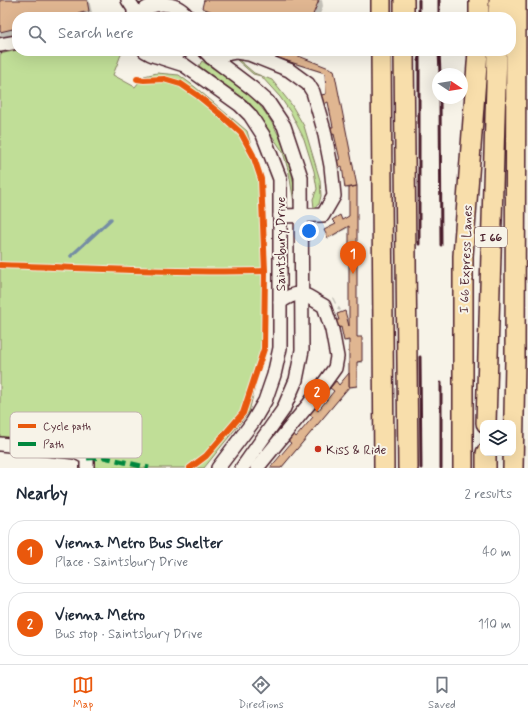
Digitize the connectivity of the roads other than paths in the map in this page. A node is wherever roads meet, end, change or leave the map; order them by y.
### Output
1 (128, 0) edge
2 (381, 0) edge
3 (404, 0) edge
4 (479, 0) edge
5 (499, 0) edge
6 (516, 0) edge
7 (167, 1) edge
8 (134, 12) edge
9 (141, 12) edge
10 (185, 12) edge
11 (381, 12) edge
12 (404, 12) edge
13 (479, 12) edge
14 (498, 12) edge
15 (516, 12) edge
16 (12, 43) edge
17 (0, 45) edge
18 (153, 56) edge
19 (172, 56) edge
20 (211, 56) edge
21 (253, 56) edge
22 (381, 56) edge
23 (404, 56) edge
24 (478, 56) edge
25 (497, 56) edge
26 (516, 56) edge
27 (162, 58) junction
28 (280, 216) junction
29 (301, 216) junction
30 (302, 294) junction
31 (280, 302) junction
32 (486, 420) edge
33 (0, 444) edge
34 (10, 445) edge
35 (486, 456) edge
36 (218, 468) edge
37 (242, 468) edge
38 (257, 468) edge
39 (383, 468) edge
40 (408, 468) edge
41 (462, 468) edge
42 (486, 468) edge
43 (513, 468) edge

1 - 8 street
2 - 11 highway
3 - 12 highway
4 - 13 highway
5 - 14 highway
6 - 15 highway
7 - 9 street
7 - 10 street
16 - 17 street
18 - 27 street, Saintsbury Drive
19 - 27 street
20 - 29 street, Saintsbury Drive
21 - 29 street
22 - 39 highway
23 - 40 highway
24 - 41 highway, I 66 Express Lanes
25 - 32 highway, I 66
26 - 43 highway
27 - 28 street, Saintsbury Drive
28 - 29 street
28 - 31 street, Saintsbury Drive
29 - 30 street, Saintsbury Drive
30 - 31 street
30 - 37 street, Saintsbury Drive
30 - 38 street
31 - 36 street, Saintsbury Drive
33 - 34 street
35 - 42 highway

